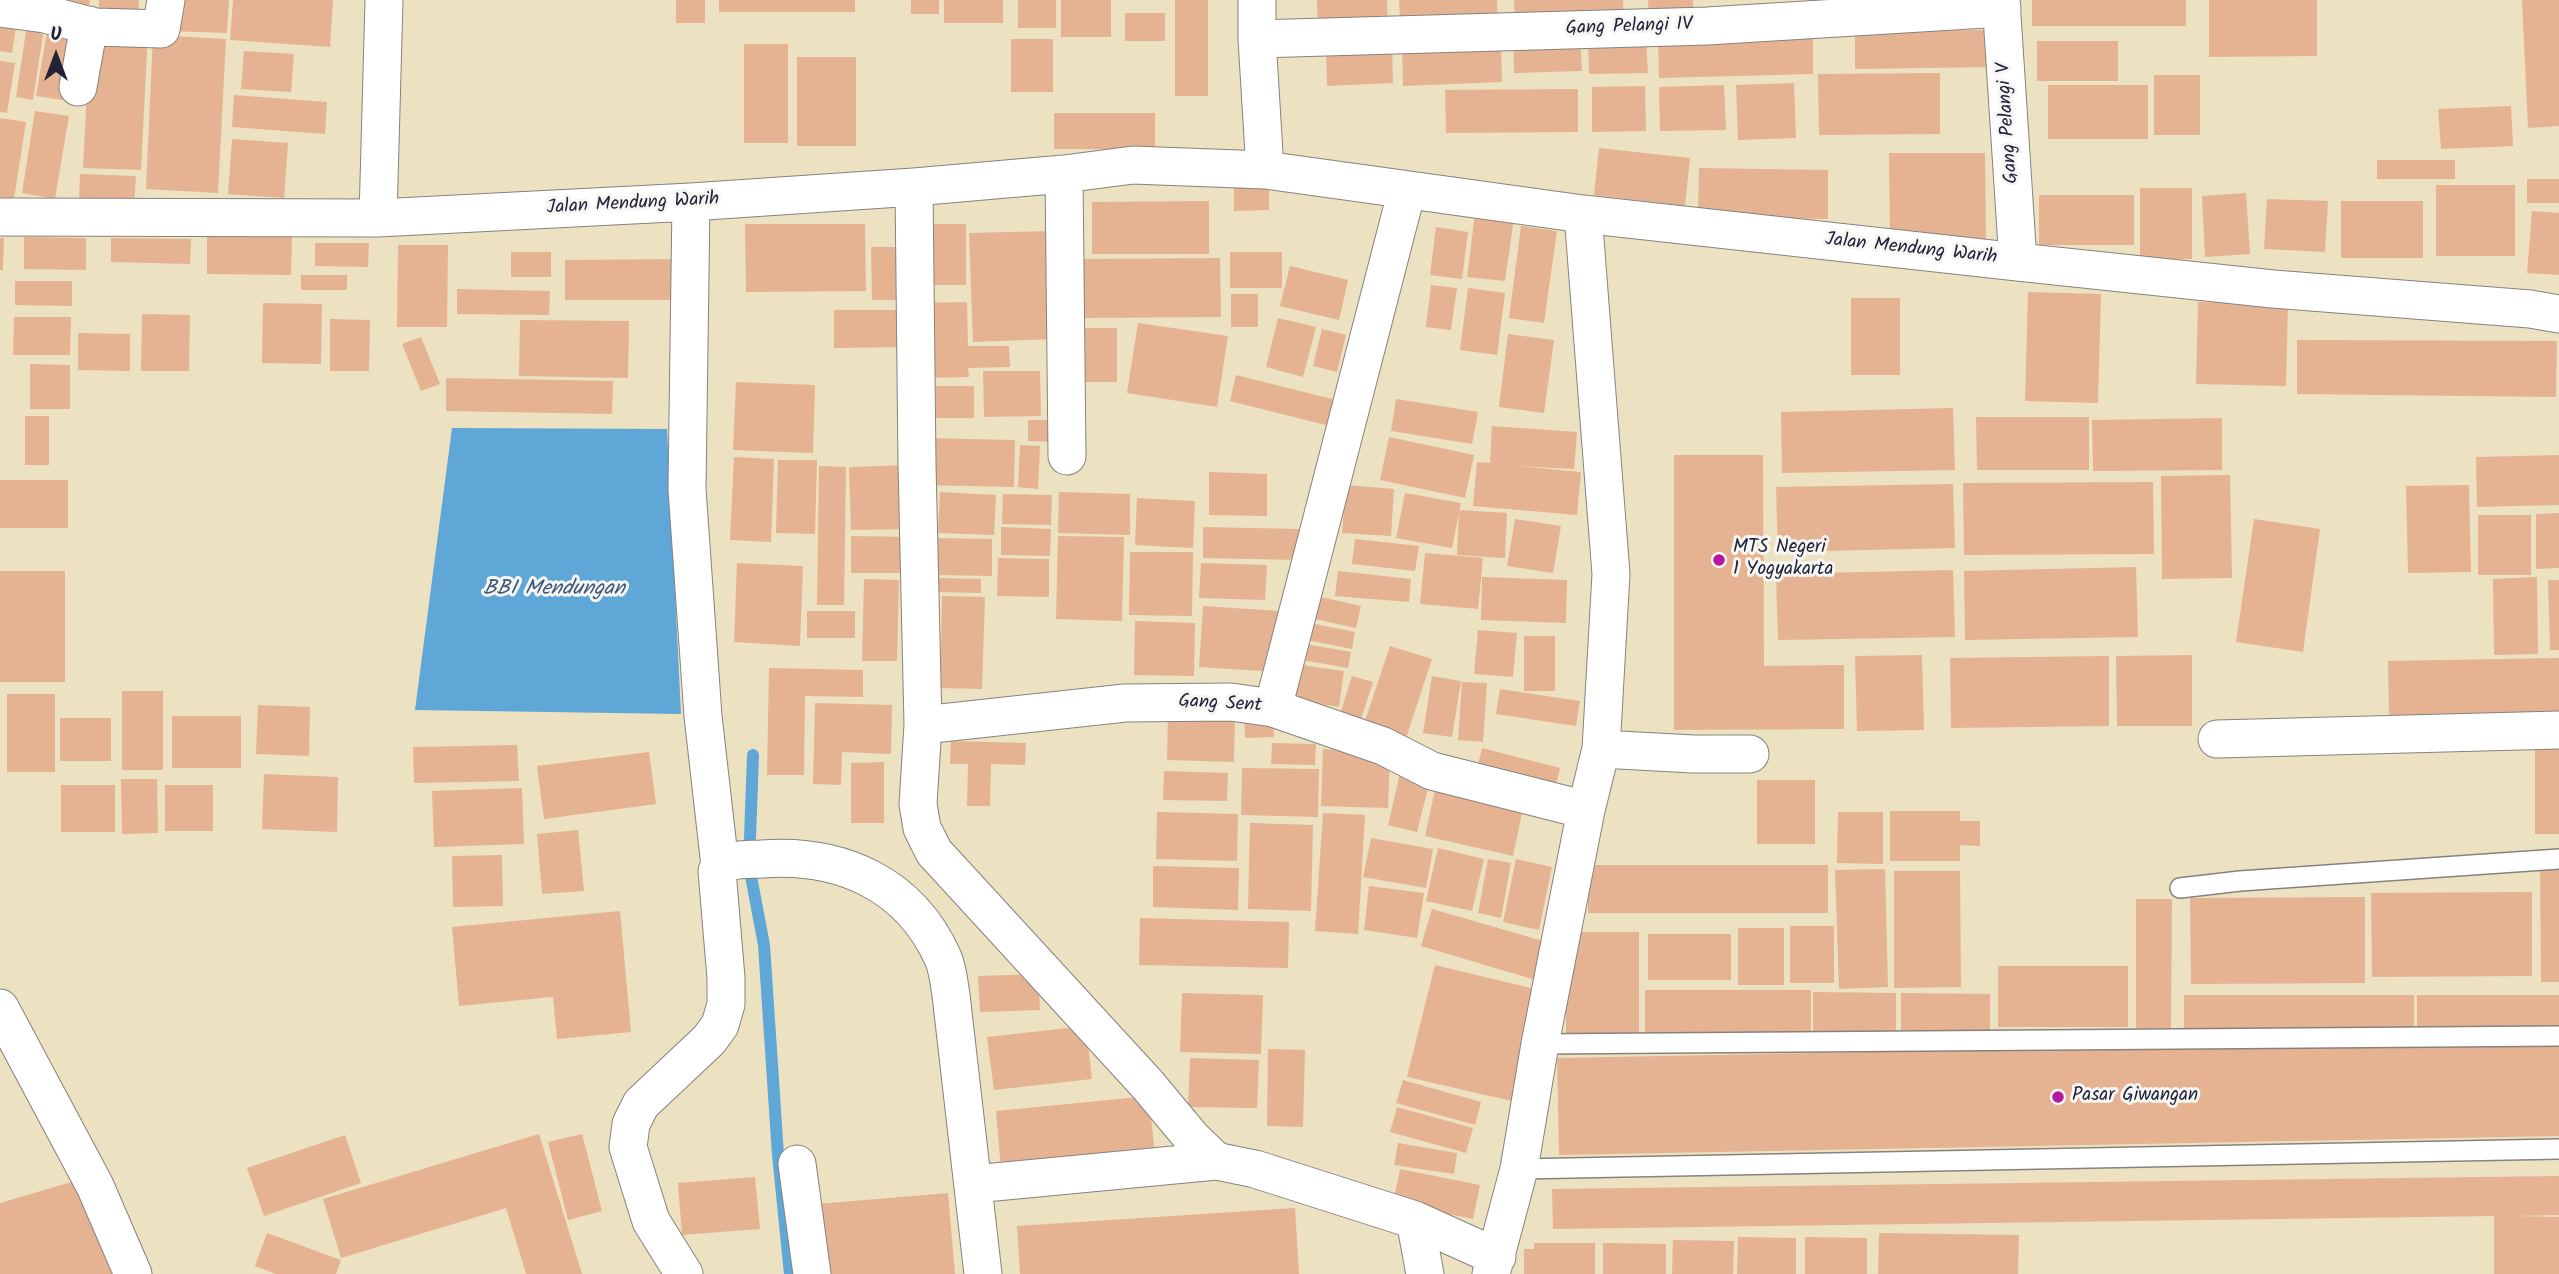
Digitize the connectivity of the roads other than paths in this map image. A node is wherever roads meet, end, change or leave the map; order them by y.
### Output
1 (166, 0) edge
2 (384, 0) edge
3 (1257, 0) edge
4 (2002, 4) edge
5 (0, 8) edge
6 (89, 25) junction
7 (1257, 39) junction
8 (78, 87) dead end
9 (1265, 170) junction
10 (1064, 174) junction
11 (914, 187) junction
12 (1407, 190) junction
13 (691, 202) junction
14 (1583, 214) junction
15 (0, 217) edge
16 (378, 218) junction
17 (2018, 254) junction
18 (2559, 314) edge
19 (1067, 456) dead end
20 (1273, 708) junction
21 (923, 725) junction
22 (2559, 730) edge
23 (2217, 739) dead end
24 (1601, 750) junction
25 (1750, 754) dead end
26 (1586, 810) junction
27 (2559, 859) edge
28 (728, 863) junction
29 (2180, 888) dead end
30 (0, 1008) edge
31 (2559, 1035) edge
32 (1540, 1044) junction
33 (2559, 1149) edge
34 (1216, 1161) junction
35 (797, 1164) dead end
36 (1519, 1169) junction
37 (974, 1184) junction
38 (1415, 1220) junction
39 (1494, 1266) edge
40 (133, 1274) edge
41 (684, 1274) edge
42 (812, 1274) edge
43 (983, 1274) edge
44 (1425, 1274) edge

1 - 6 street
2 - 16 street
3 - 7 street
4 - 7 street, Gang Pelangi IV
4 - 17 street, Gang Pelangi V
5 - 6 street
6 - 8 street
7 - 9 street
9 - 10 street, Jalan Mendung Warih
9 - 12 street, Jalan Mendung Warih
10 - 11 street, Jalan Mendung Warih
10 - 19 street
11 - 13 street, Jalan Mendung Warih
11 - 21 street
12 - 14 street, Jalan Mendung Warih
12 - 20 street
13 - 16 street, Jalan Mendung Warih
13 - 28 street
14 - 17 street, Jalan Mendung Warih
14 - 24 street
15 - 16 street, Jalan Mendung Warih
17 - 18 street, Jalan Mendung Warih
20 - 21 street, Gang Sent
20 - 26 street, Gang Sent
21 - 34 street
22 - 23 street
24 - 25 street
24 - 26 street
26 - 32 street
27 - 29 lane
28 - 37 street
28 - 41 street
30 - 40 street
31 - 32 lane
32 - 36 street
33 - 36 lane
34 - 37 street
34 - 38 street
35 - 42 street
36 - 39 street
37 - 43 street
38 - 39 street
38 - 44 street

